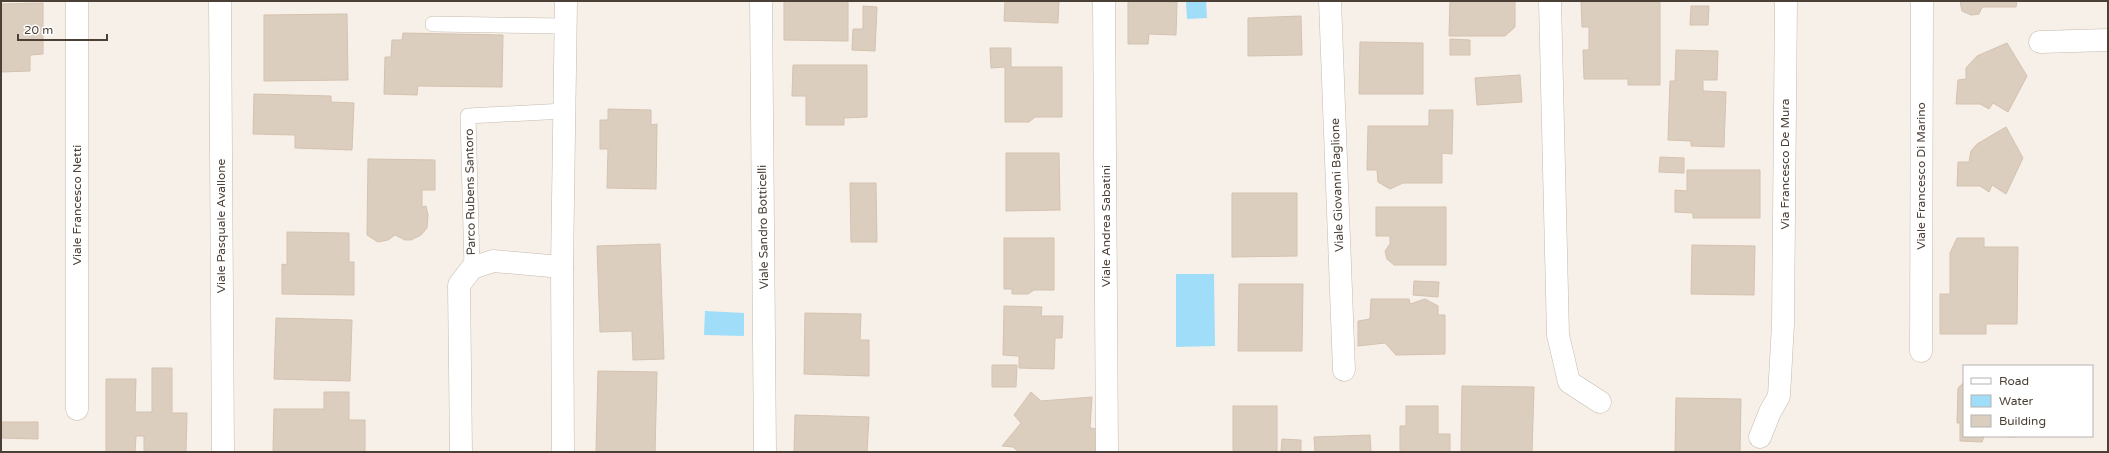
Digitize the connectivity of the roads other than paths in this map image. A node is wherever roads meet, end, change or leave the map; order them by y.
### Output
1 (77, 1) edge
2 (220, 1) edge
3 (566, 1) edge
4 (761, 1) edge
5 (1104, 1) edge
6 (1330, 1) edge
7 (1550, 1) edge
8 (1786, 1) edge
9 (1922, 1) edge
10 (433, 24) dead end
11 (566, 26) junction
12 (2108, 40) edge
13 (2040, 42) dead end
14 (565, 111) junction
15 (562, 267) junction
16 (472, 268) junction
17 (1921, 351) dead end
18 (1344, 370) dead end
19 (1600, 402) dead end
20 (77, 409) dead end
21 (1760, 437) dead end
22 (223, 452) edge
23 (461, 452) edge
24 (564, 452) edge
25 (765, 452) edge
26 (1107, 452) edge

1 - 20 street, Viale Francesco Netti
2 - 22 street, Viale Pasquale Avallone
3 - 11 street
4 - 25 street, Viale Sandro Botticelli
5 - 26 street, Viale Andrea Sabatini
6 - 18 street, Viale Giovanni Baglione
7 - 19 street
8 - 21 street, Via Francesco De Mura
9 - 17 street, Viale Francesco Di Marino
10 - 11 lane
11 - 14 street
12 - 13 street
14 - 15 street
14 - 16 lane, Parco Rubens Santoro
15 - 16 street, Parco Rubens Santoro
15 - 24 street
16 - 23 street, Parco Rubens Santoro

